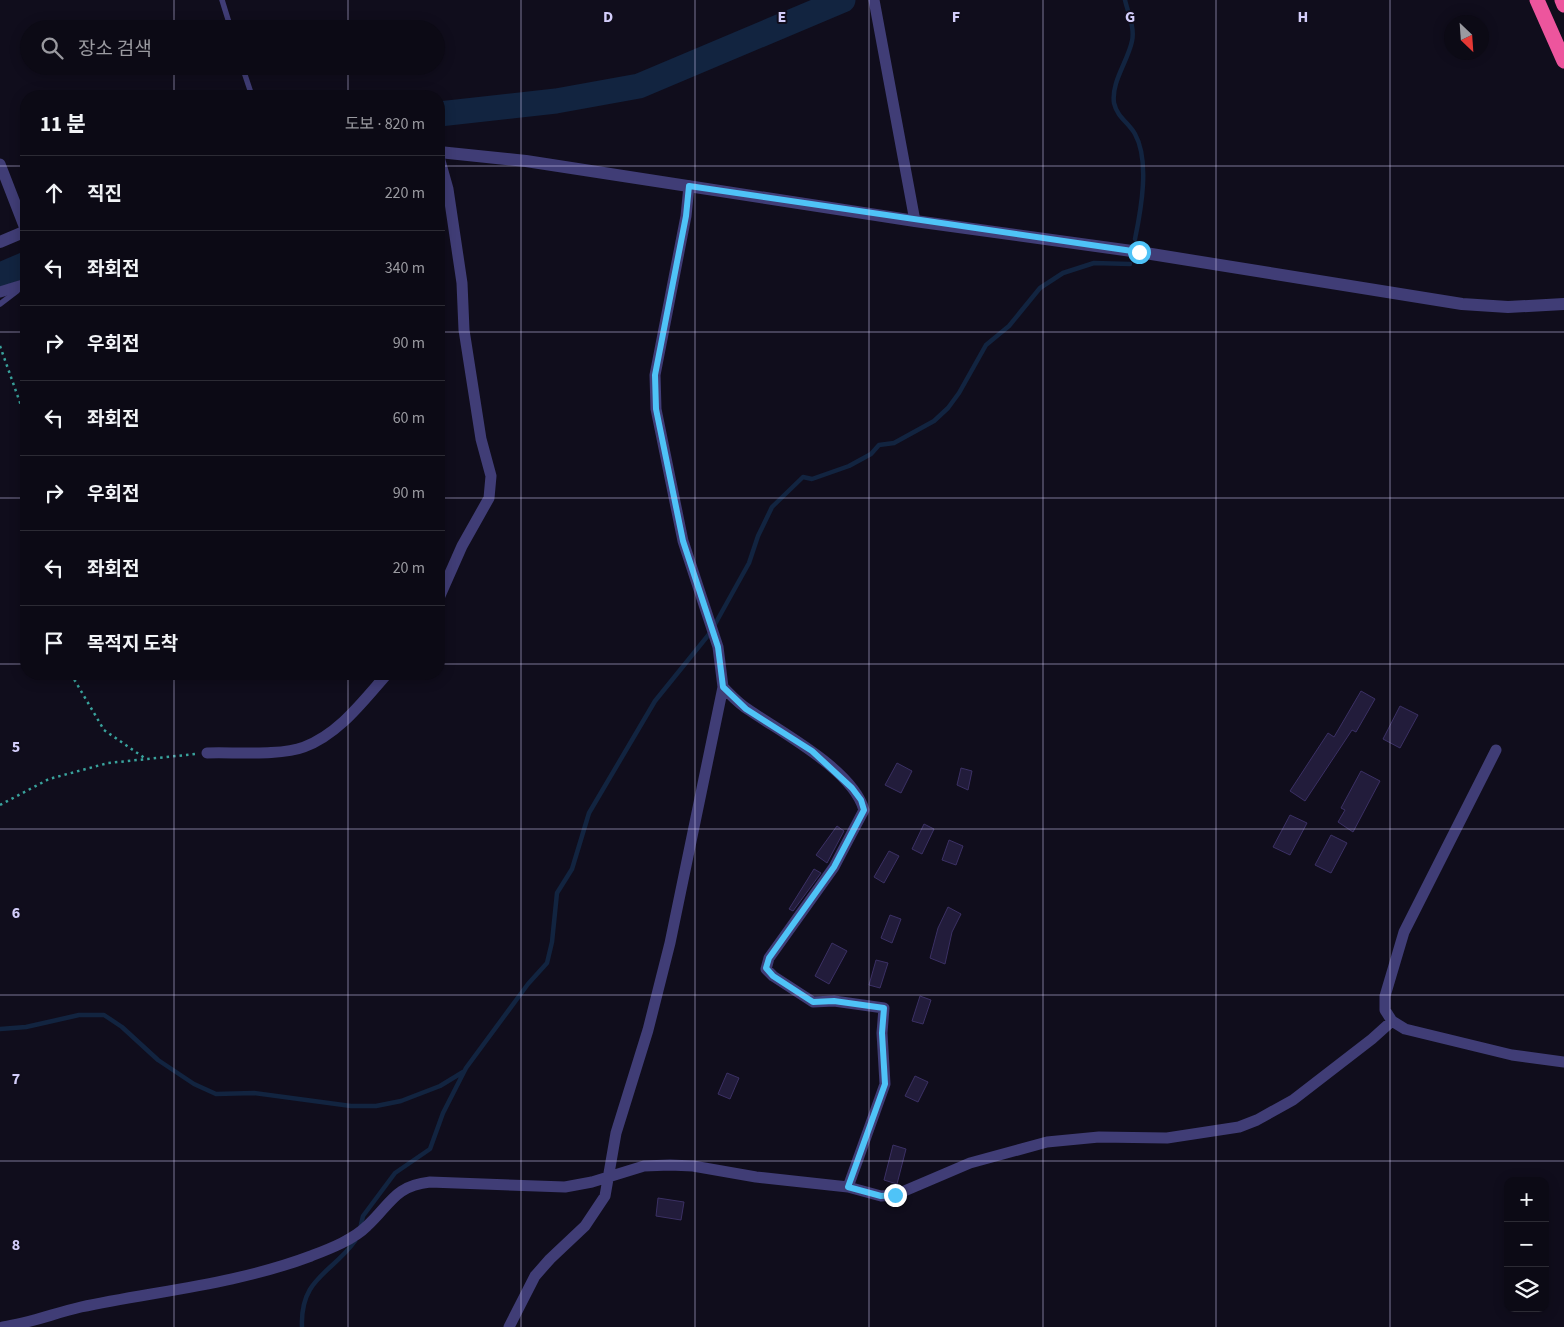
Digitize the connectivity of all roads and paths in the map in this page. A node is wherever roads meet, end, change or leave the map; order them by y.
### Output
1 (222, 0) edge
2 (874, 0) edge
3 (1537, 0) edge
4 (1562, 0) edge
5 (1564, 5) edge
6 (228, 20) edge
7 (1564, 61) edge
8 (245, 75) edge
9 (250, 90) edge
10 (445, 153) edge
11 (0, 164) edge
12 (445, 178) edge
13 (689, 186) junction
14 (20, 216) edge
15 (915, 221) junction
16 (20, 234) edge
17 (0, 242) edge
18 (20, 286) edge
19 (20, 288) edge
20 (0, 292) edge
21 (0, 304) edge
22 (1564, 304) edge
23 (0, 346) edge
24 (20, 403) edge
25 (445, 584) edge
26 (75, 680) edge
27 (381, 680) edge
28 (723, 687) junction
29 (1496, 750) dead end
30 (207, 753) joint
31 (146, 759) junction
32 (0, 804) edge
33 (1392, 1021) junction
34 (1564, 1062) edge
35 (610, 1175) junction
36 (848, 1187) junction
37 (3, 1327) edge
38 (509, 1327) edge

1 - 6 lane
2 - 15 street
3 - 7 highway
4 - 5 highway
8 - 9 lane
10 - 13 street
11 - 14 street
12 - 25 street
13 - 15 street
13 - 28 street
15 - 22 street
16 - 17 street
18 - 20 street
19 - 21 lane
23 - 24 path
26 - 31 path
27 - 30 street
28 - 35 street
28 - 36 street
29 - 33 street
30 - 31 path
31 - 32 path
33 - 34 street
33 - 36 street
35 - 36 street
35 - 37 street
35 - 38 street

